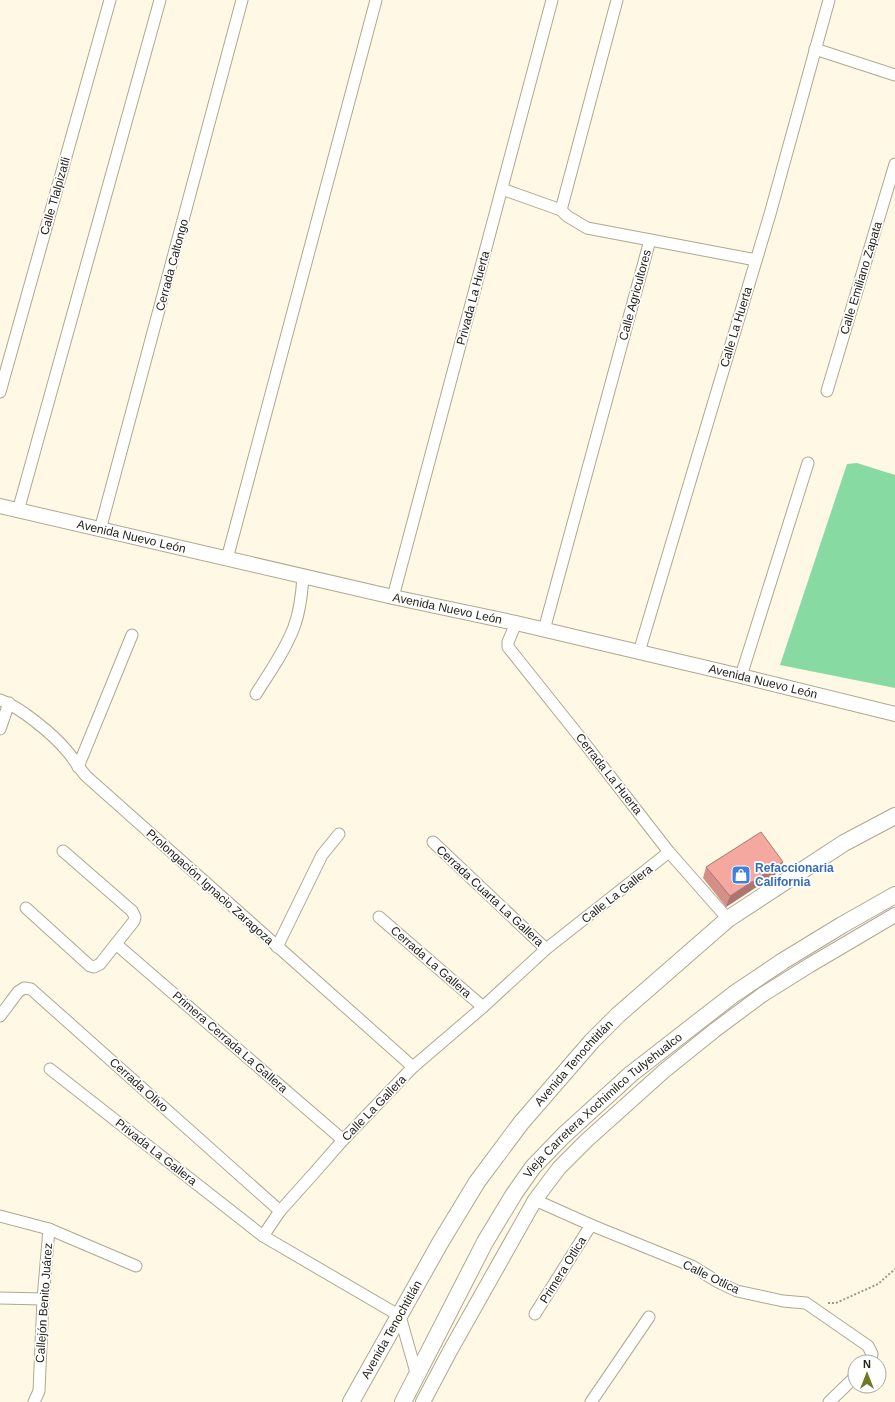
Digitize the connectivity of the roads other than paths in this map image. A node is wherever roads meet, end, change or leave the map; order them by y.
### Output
1 (110, 0) edge
2 (160, 0) edge
3 (242, 0) edge
4 (376, 0) edge
5 (552, 0) edge
6 (617, 0) edge
7 (829, 0) edge
8 (815, 49) junction
9 (895, 75) edge
10 (895, 164) edge
11 (502, 189) junction
12 (561, 210) junction
13 (650, 240) junction
14 (756, 260) junction
15 (827, 391) dead end
16 (0, 392) edge
17 (808, 463) dead end
18 (0, 506) edge
19 (18, 511) junction
20 (100, 530) junction
21 (227, 559) junction
22 (304, 576) junction
23 (393, 597) junction
24 (516, 623) junction
25 (544, 630) junction
26 (132, 635) dead end
27 (639, 652) junction
28 (741, 676) junction
29 (256, 694) dead end
30 (5, 702) edge
31 (895, 714) edge
32 (0, 729) edge
33 (78, 767) junction
34 (895, 816) edge
35 (339, 834) dead end
36 (433, 842) dead end
37 (64, 851) dead end
38 (669, 852) junction
39 (895, 896) edge
40 (26, 908) dead end
41 (895, 915) edge
42 (379, 917) dead end
43 (728, 918) junction
44 (116, 944) junction
45 (277, 947) junction
46 (546, 949) junction
47 (483, 1007) junction
48 (0, 1016) edge
49 (413, 1067) junction
50 (50, 1069) dead end
51 (344, 1140) junction
52 (535, 1200) junction
53 (280, 1211) junction
54 (0, 1216) edge
55 (590, 1225) junction
56 (49, 1229) junction
57 (263, 1236) junction
58 (136, 1266) dead end
59 (0, 1298) edge
60 (42, 1299) junction
61 (535, 1314) dead end
62 (400, 1316) junction
63 (649, 1317) dead end
64 (872, 1354) edge
65 (417, 1376) junction
66 (847, 1385) edge
67 (34, 1402) edge
68 (351, 1402) edge
69 (403, 1402) edge
70 (423, 1402) edge
71 (591, 1402) edge
72 (829, 1402) edge

1 - 16 street, Calle Tlalpizatli
2 - 19 street
3 - 20 street, Cerrada Caltongo
4 - 21 street
5 - 11 street, Privada La Huerta
6 - 12 street
7 - 8 street, Calle La Huerta
8 - 9 street
8 - 14 street, Calle La Huerta
10 - 15 street, Calle Emiliano Zapata
11 - 12 street, Calle Agricultores
11 - 23 street, Privada La Huerta
12 - 13 street, Calle Agricultores
13 - 14 street
13 - 25 street, Calle Agricultores
14 - 27 street, Calle La Huerta
17 - 28 street
18 - 19 street, Avenida Nuevo León
19 - 20 street, Avenida Nuevo León
20 - 21 street, Avenida Nuevo León
21 - 22 street, Avenida Nuevo León
22 - 23 street, Avenida Nuevo León
22 - 29 street
23 - 24 street, Avenida Nuevo León
24 - 25 street, Avenida Nuevo León
24 - 38 street, Cerrada La Huerta
25 - 27 street, Avenida Nuevo León
26 - 33 street
27 - 28 street, Avenida Nuevo León
28 - 31 street, Avenida Nuevo León
30 - 32 street, Prolongación Ignacio Zaragoza
30 - 33 street, Prolongación Ignacio Zaragoza
33 - 45 street, Prolongación Ignacio Zaragoza
34 - 43 main road, Avenida Tenochtitlán
35 - 45 street
36 - 46 street, Cerrada Cuarta La Gallera
37 - 44 street
38 - 43 street, Cerrada La Huerta
38 - 46 street, Calle La Gallera
39 - 65 main road, Vieja Carretera Xochimilco Tulyehualco
40 - 44 street
41 - 52 street
42 - 47 street, Cerrada La Gallera
43 - 62 main road, Avenida Tenochtitlán
44 - 51 street, Primera Cerrada La Gallera
45 - 49 street, Prolongación Ignacio Zaragoza
46 - 47 street, Calle La Gallera
47 - 49 street, Calle La Gallera
48 - 53 street, Cerrada Olivo
49 - 51 street, Calle La Gallera
50 - 57 street, Privada La Gallera
51 - 53 street, Calle La Gallera
52 - 55 street, Calle Otlica
52 - 70 street
53 - 57 street, Calle La Gallera
54 - 56 street, Callejón Benito Juárez
55 - 61 street, Primera Otlica
55 - 64 street, Calle Otlica
56 - 58 street
56 - 60 street, Callejón Benito Juárez
57 - 62 street
59 - 60 street
60 - 67 street, Callejón Benito Juárez
62 - 65 street
62 - 68 main road, Avenida Tenochtitlán
63 - 71 street
65 - 69 main road, Vieja Carretera Xochimilco Tulyehualco
66 - 72 street

